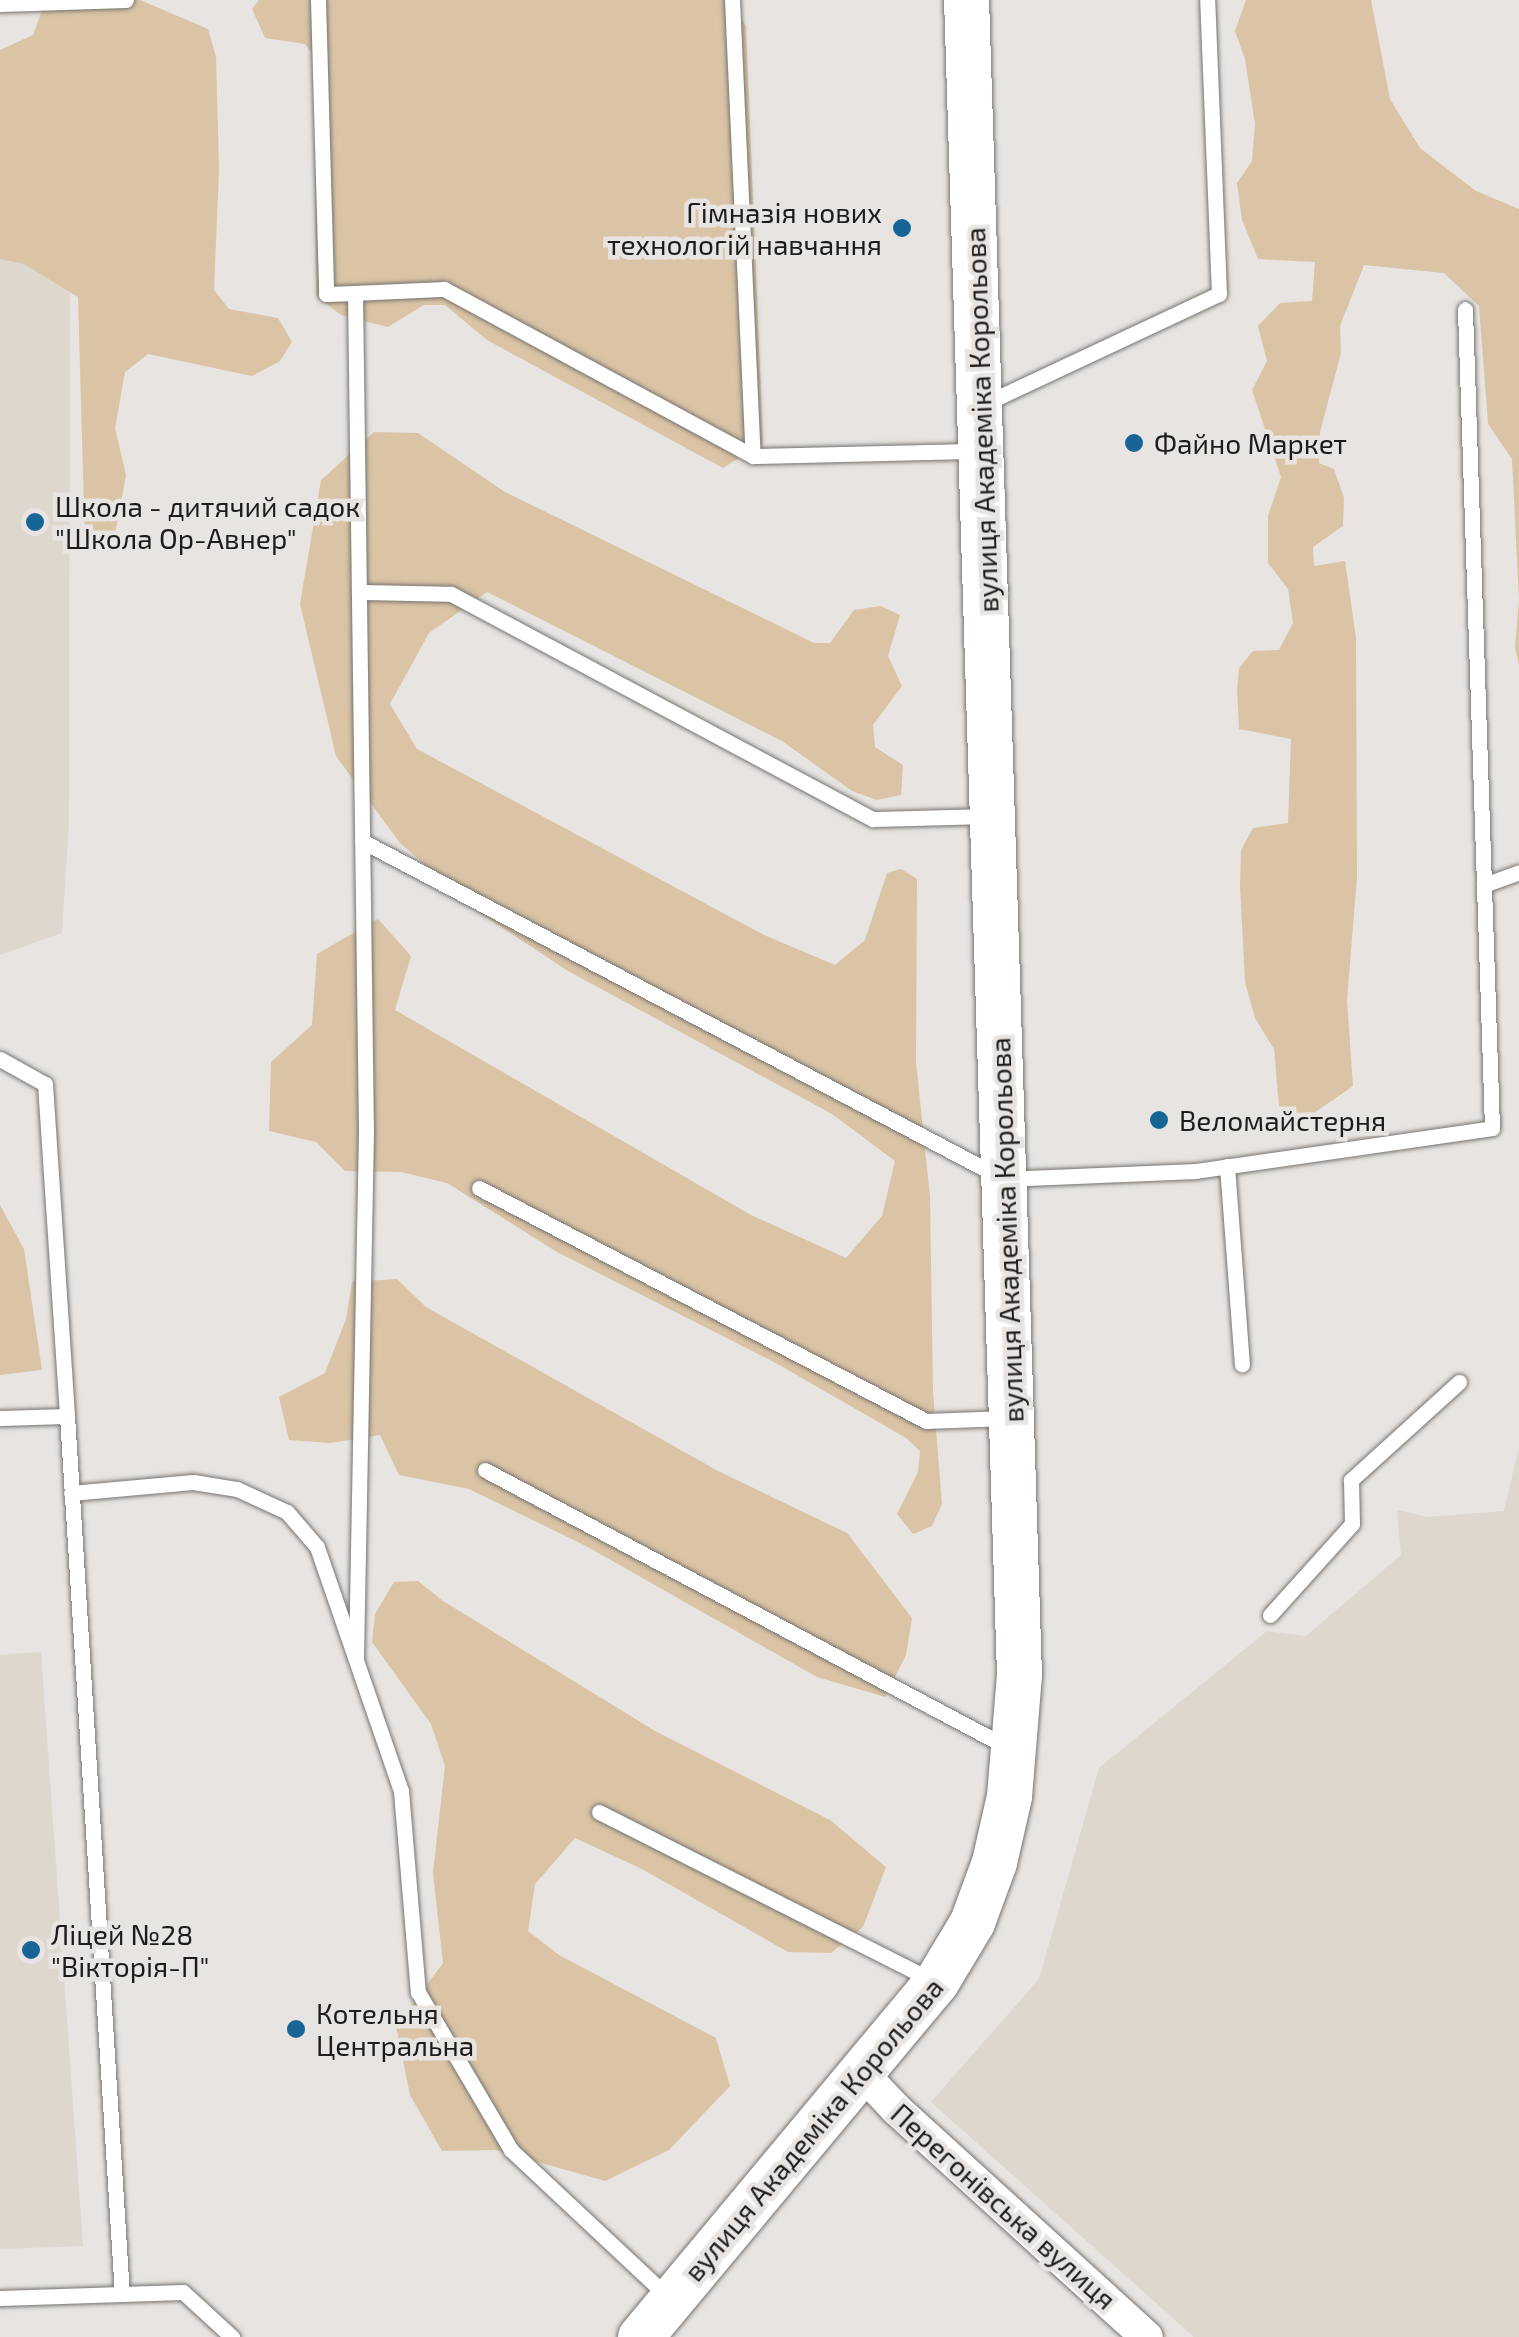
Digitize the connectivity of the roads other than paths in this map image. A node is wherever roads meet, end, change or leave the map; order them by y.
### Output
1 (126, 0) edge
2 (318, 0) edge
3 (732, 0) edge
4 (966, 0) edge
5 (1207, 0) edge
6 (0, 4) edge
7 (355, 293) junction
8 (1465, 310) dead end
9 (982, 405) junction
10 (984, 451) junction
11 (753, 456) junction
12 (358, 592) junction
13 (994, 816) junction
14 (362, 841) junction
15 (1519, 872) edge
16 (1484, 885) junction
17 (0, 1059) edge
18 (1227, 1166) junction
19 (1004, 1179) junction
20 (480, 1188) dead end
21 (1242, 1364) dead end
22 (1459, 1382) dead end
23 (66, 1416) junction
24 (0, 1418) edge
25 (1011, 1418) junction
26 (485, 1470) dead end
27 (71, 1493) junction
28 (1270, 1615) dead end
29 (356, 1659) junction
30 (1015, 1751) junction
31 (599, 1812) dead end
32 (936, 1982) junction
33 (863, 2074) junction
34 (122, 2294) junction
35 (0, 2298) edge
36 (671, 2300) junction
37 (232, 2337) edge
38 (640, 2337) edge
39 (1147, 2337) edge

1 - 6 lane
2 - 7 lane
3 - 11 lane
4 - 9 street, вулиця Академіка Корольова
5 - 9 lane
7 - 11 lane
7 - 12 lane
8 - 16 lane
9 - 10 street, вулиця Академіка Корольова
10 - 11 lane
10 - 13 street, вулиця Академіка Корольова
12 - 13 lane
12 - 14 lane
13 - 19 street, вулиця Академіка Корольова
14 - 19 lane
14 - 29 lane
15 - 16 lane
16 - 18 lane
17 - 23 lane
18 - 19 lane
18 - 21 lane
19 - 25 street, вулиця Академіка Корольова
20 - 25 lane
22 - 28 lane
23 - 24 lane
23 - 27 lane
25 - 30 street, вулиця Академіка Корольова
26 - 30 lane
27 - 29 lane
27 - 34 lane
29 - 36 lane
30 - 32 street, вулиця Академіка Корольова
31 - 32 lane
32 - 33 street, вулиця Академіка Корольова
33 - 36 street, вулиця Академіка Корольова
33 - 39 street, Перегонівська вулиця
34 - 35 lane
34 - 37 lane
36 - 38 street, вулиця Академіка Корольова

